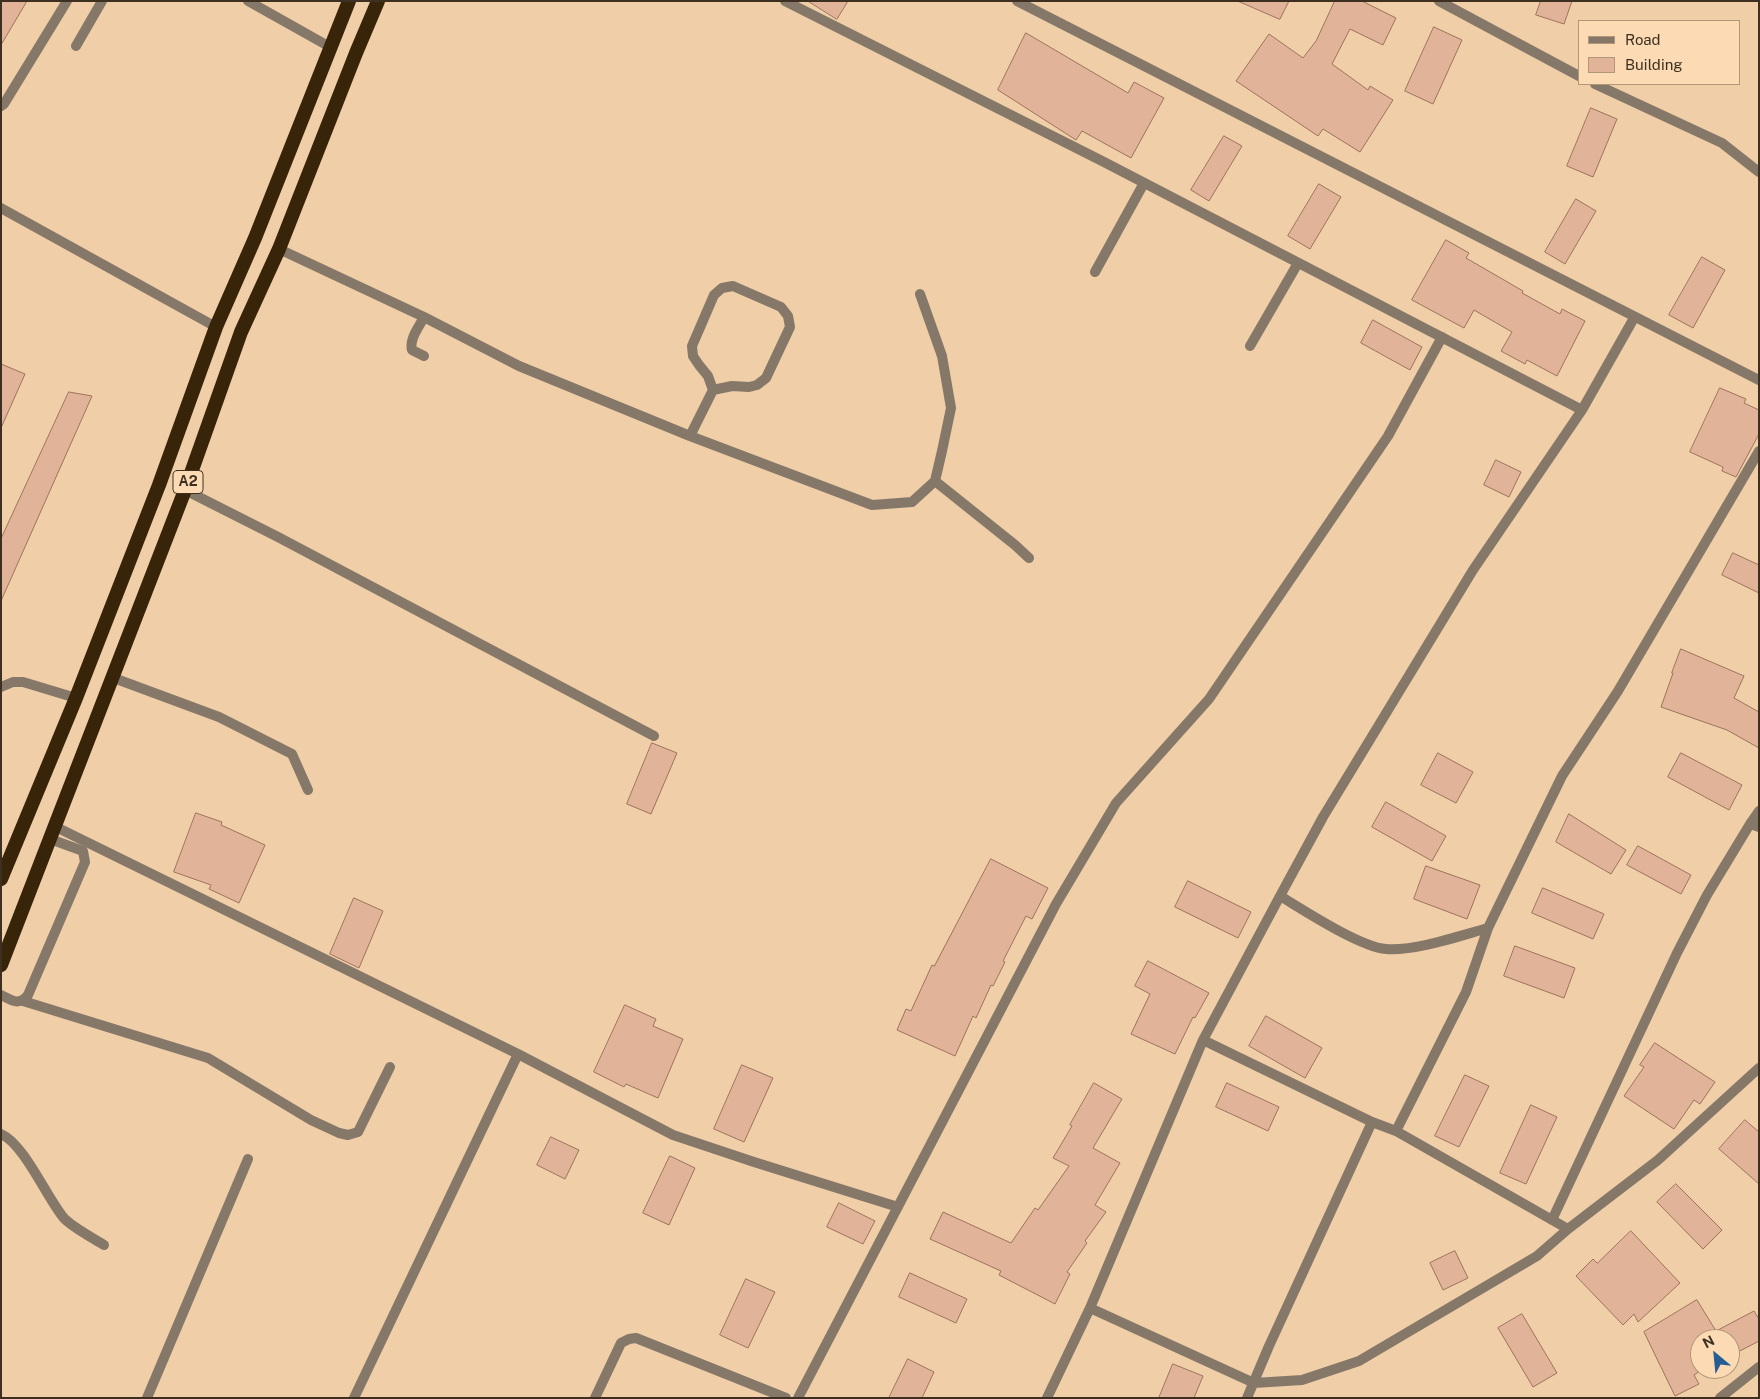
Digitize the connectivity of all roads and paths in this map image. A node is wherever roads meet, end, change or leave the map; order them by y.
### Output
1 (67, 1) edge
2 (102, 1) edge
3 (248, 1) edge
4 (349, 1) edge
5 (378, 1) edge
6 (785, 1) edge
7 (1017, 1) edge
8 (1439, 1) edge
9 (76, 46) dead end
10 (330, 47) junction
11 (1578, 75) edge
12 (1597, 85) edge
13 (1, 106) edge
14 (1759, 172) edge
15 (1144, 182) junction
16 (1, 208) edge
17 (279, 249) junction
18 (1298, 263) junction
19 (1095, 272) dead end
20 (920, 294) dead end
21 (424, 317) junction
22 (1634, 318) junction
23 (216, 326) junction
24 (1442, 338) junction
25 (1250, 346) dead end
26 (424, 356) dead end
27 (1759, 380) edge
28 (713, 390) junction
29 (1582, 410) junction
30 (690, 436) junction
31 (1759, 451) edge
32 (934, 480) junction
33 (185, 490) junction
34 (1029, 558) dead end
35 (112, 677) junction
36 (1, 688) edge
37 (76, 698) junction
38 (654, 736) dead end
39 (308, 790) dead end
40 (1759, 811) edge
41 (1754, 826) edge
42 (52, 832) junction
43 (1, 879) edge
44 (1280, 896) junction
45 (1488, 928) junction
46 (1, 965) edge
47 (1, 995) edge
48 (20, 1002) junction
49 (1203, 1040) junction
50 (518, 1054) junction
51 (390, 1067) dead end
52 (1759, 1068) edge
53 (1372, 1122) junction
54 (1396, 1131) junction
55 (1, 1134) edge
56 (248, 1159) dead end
57 (898, 1208) junction
58 (1552, 1220) junction
59 (1568, 1229) junction
60 (104, 1245) dead end
61 (1090, 1308) junction
62 (1759, 1367) edge
63 (1254, 1383) junction
64 (147, 1398) edge
65 (354, 1398) edge
66 (595, 1398) edge
67 (786, 1398) edge
68 (798, 1398) edge
69 (1047, 1398) edge
70 (1247, 1398) edge
71 (1720, 1398) edge

1 - 13 street
2 - 9 street
3 - 10 street
4 - 10 highway, A2
5 - 17 highway, A2
6 - 15 street
7 - 22 street
8 - 11 street
10 - 23 highway, A2
12 - 14 street
15 - 18 street
15 - 19 street
16 - 23 street
17 - 21 street
17 - 33 highway, A2
18 - 24 street
18 - 25 street
20 - 32 street
21 - 26 street
21 - 30 street
22 - 27 street
22 - 29 street
23 - 37 highway, A2
24 - 29 street
24 - 57 street
28 - 28 street
28 - 30 street
29 - 44 street
30 - 32 street
31 - 45 street
32 - 34 street
33 - 35 highway, A2
33 - 38 street
35 - 39 street
35 - 42 highway, A2
36 - 37 street
37 - 43 highway, A2
40 - 41 street
41 - 58 street
42 - 46 highway, A2
42 - 48 street
42 - 50 street
44 - 45 street
44 - 49 street
45 - 54 street
47 - 48 street
48 - 51 street
49 - 53 street
49 - 61 street
50 - 57 street
50 - 65 street
52 - 59 street
53 - 54 street
53 - 63 street
54 - 58 street
55 - 60 street
56 - 64 street
57 - 68 street
58 - 59 street
59 - 63 street
61 - 63 street
61 - 69 street
62 - 71 street
63 - 70 street
66 - 67 street

